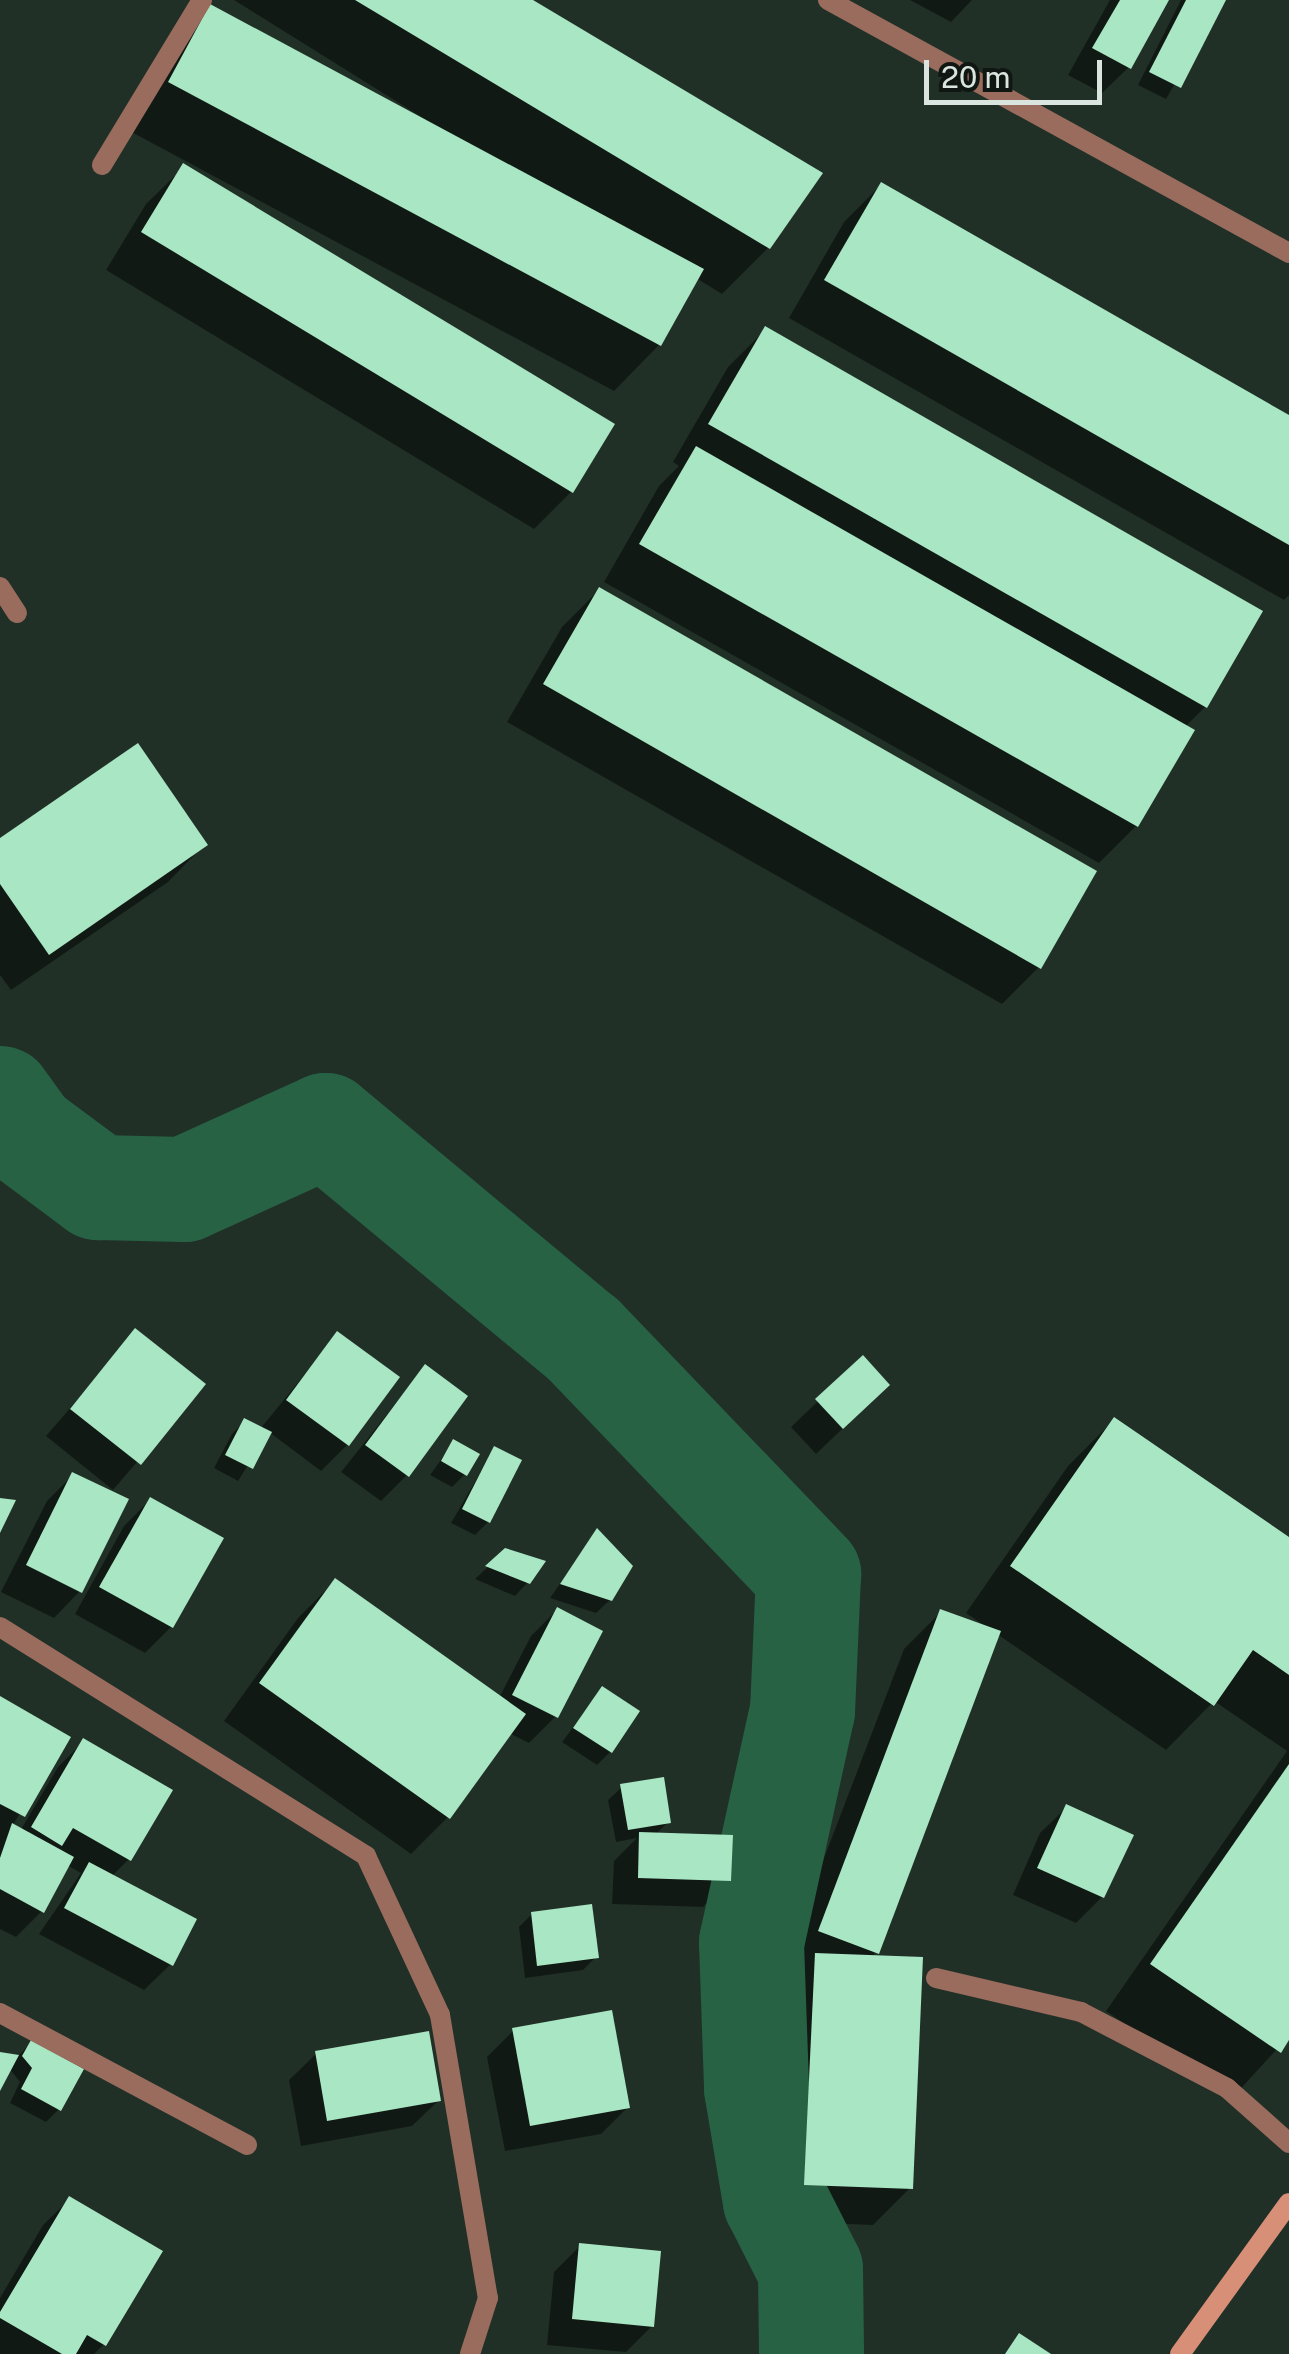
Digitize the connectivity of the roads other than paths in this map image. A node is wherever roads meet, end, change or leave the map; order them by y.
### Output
1 (202, 0) edge
2 (828, 0) edge
3 (102, 165) dead end
4 (1289, 252) edge
5 (0, 587) edge
6 (17, 612) dead end
7 (0, 1627) edge
8 (936, 1978) dead end
9 (0, 2013) edge
10 (1289, 2143) edge
11 (247, 2145) dead end
12 (1289, 2203) edge
13 (470, 2354) edge
14 (1180, 2354) edge

1 - 3 street
2 - 4 street
5 - 6 street
7 - 13 street
8 - 10 street
9 - 11 street
12 - 14 main road

